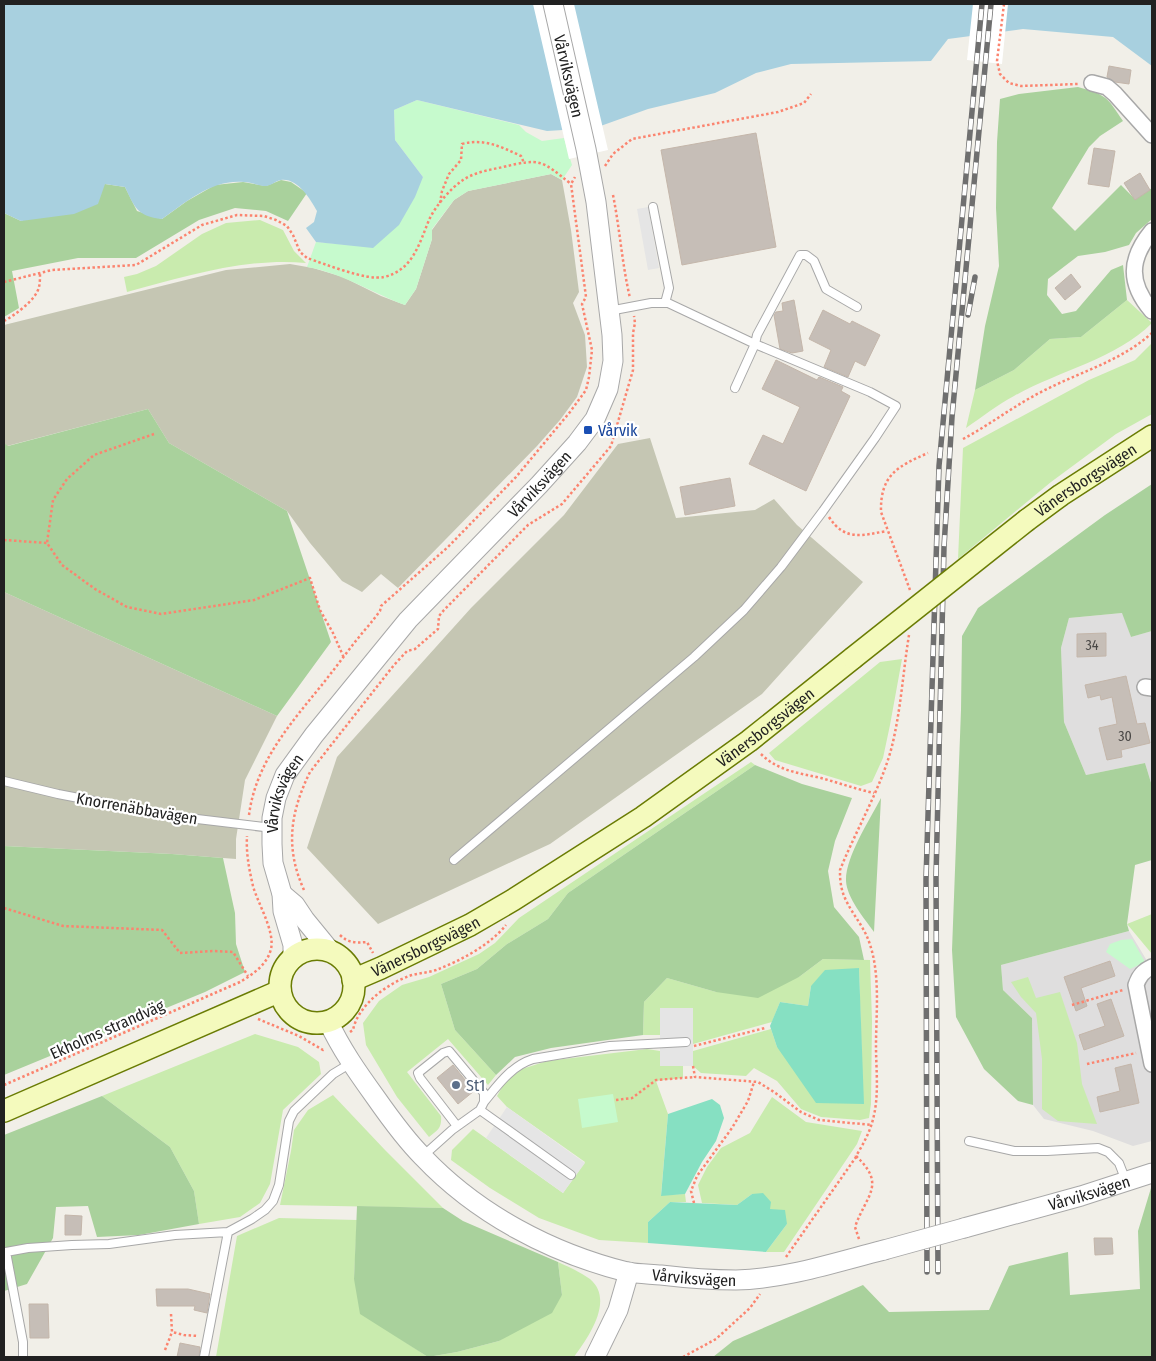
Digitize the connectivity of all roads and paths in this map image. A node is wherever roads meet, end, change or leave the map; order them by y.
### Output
1 (553, 4) edge
2 (1004, 4) edge
3 (1092, 83) joint
4 (811, 94) dead end
5 (1152, 135) edge
6 (524, 163) junction
7 (603, 169) dead end
8 (577, 173) dead end
9 (571, 184) junction
10 (440, 204) junction
11 (653, 207) dead end
12 (1152, 231) edge
13 (40, 273) junction
14 (4, 282) edge
15 (665, 303) junction
16 (857, 307) dead end
17 (609, 311) junction
18 (1152, 311) edge
19 (4, 321) edge
20 (1152, 333) edge
21 (755, 344) junction
22 (735, 388) dead end
23 (154, 434) dead end
24 (1152, 436) edge
25 (964, 439) dead end
26 (928, 452) dead end
27 (823, 511) junction
28 (888, 530) junction
29 (4, 540) edge
30 (47, 543) junction
31 (911, 595) dead end
32 (910, 630) dead end
33 (344, 658) junction
34 (757, 750) dead end
35 (4, 781) edge
36 (874, 793) junction
37 (248, 825) junction
38 (272, 828) junction
39 (293, 855) dead end
40 (454, 860) dead end
41 (282, 894) junction
42 (306, 894) dead end
43 (4, 908) edge
44 (334, 931) dead end
45 (332, 953) junction
46 (293, 959) junction
47 (1152, 967) edge
48 (381, 968) junction
49 (248, 976) junction
50 (353, 980) junction
51 (1136, 985) junction
52 (280, 991) junction
53 (1072, 1005) dead end
54 (328, 1021) junction
55 (765, 1028) dead end
56 (686, 1042) joint
57 (1151, 1057) edge
58 (351, 1063) junction
59 (1087, 1064) dead end
60 (693, 1066) dead end
61 (694, 1077) junction
62 (754, 1082) junction
63 (4, 1085) edge
64 (616, 1100) dead end
65 (484, 1102) junction
66 (480, 1110) junction
67 (4, 1111) edge
68 (872, 1125) junction
69 (457, 1126) junction
70 (968, 1141) dead end
71 (856, 1156) junction
72 (423, 1157) junction
73 (1152, 1173) edge
74 (571, 1174) dead end
75 (1126, 1181) junction
76 (694, 1203) dead end
77 (228, 1232) junction
78 (865, 1255) junction
79 (785, 1259) dead end
80 (629, 1272) junction
81 (761, 1294) dead end
82 (171, 1314) dead end
83 (172, 1332) junction
84 (207, 1336) junction
85 (165, 1350) dead end
86 (23, 1357) edge
87 (204, 1357) edge
88 (595, 1357) edge
89 (683, 1357) edge

1 - 17 street, Vårviksvägen
2 - 3 path
3 - 5 street
4 - 7 path
6 - 9 path
6 - 10 path
6 - 10 path
8 - 9 path
9 - 33 path, Ekholms strandväg
10 - 13 path
11 - 15 lane
12 - 18 street
13 - 14 path
13 - 19 path
15 - 17 lane
15 - 21 lane
16 - 21 lane
17 - 38 street, Vårviksvägen
20 - 25 path
21 - 22 lane
21 - 27 lane
23 - 30 path
24 - 48 main road, Vänersborgsvägen, bridge
26 - 28 path
27 - 28 path
27 - 40 lane
28 - 31 path
29 - 30 path
30 - 33 path
32 - 36 path
33 - 37 path, Ekholms strandväg
34 - 36 path
35 - 37 lane, Knorrenäbbavägen
36 - 68 path
37 - 38 lane, Knorrenäbbavägen
37 - 49 path, Ekholms strandväg
38 - 41 street, Vårviksvägen
39 - 42 path
41 - 45 street, Vårviksvägen
41 - 46 street, Vårviksvägen
43 - 49 path
44 - 48 path
45 - 46 main road
45 - 50 main road, Vänersborgsvägen
46 - 52 main road
47 - 51 street
48 - 50 main road, Vänersborgsvägen
49 - 63 path, Ekholms strandväg
50 - 54 main road, Vänersborgsvägen
51 - 53 path
51 - 57 street
52 - 54 main road
52 - 67 main road
54 - 58 street, Vårviksvägen
55 - 56 path
56 - 65 lane
57 - 59 path
58 - 72 street, Vårviksvägen
58 - 77 lane
60 - 61 path
61 - 62 path
61 - 64 path
62 - 68 path
62 - 76 path
65 - 66 lane
65 - 69 lane
66 - 69 lane
66 - 74 lane
68 - 71 path
69 - 72 lane
70 - 75 lane
71 - 78 path
71 - 79 path
72 - 80 street, Vårviksvägen
73 - 75 street, Vårviksvägen
75 - 78 street, Vårviksvägen, bridge
77 - 84 lane
77 - 86 lane
78 - 80 street, Vårviksvägen
80 - 88 street
81 - 89 path
82 - 83 path
83 - 84 path
83 - 85 path
84 - 87 lane

